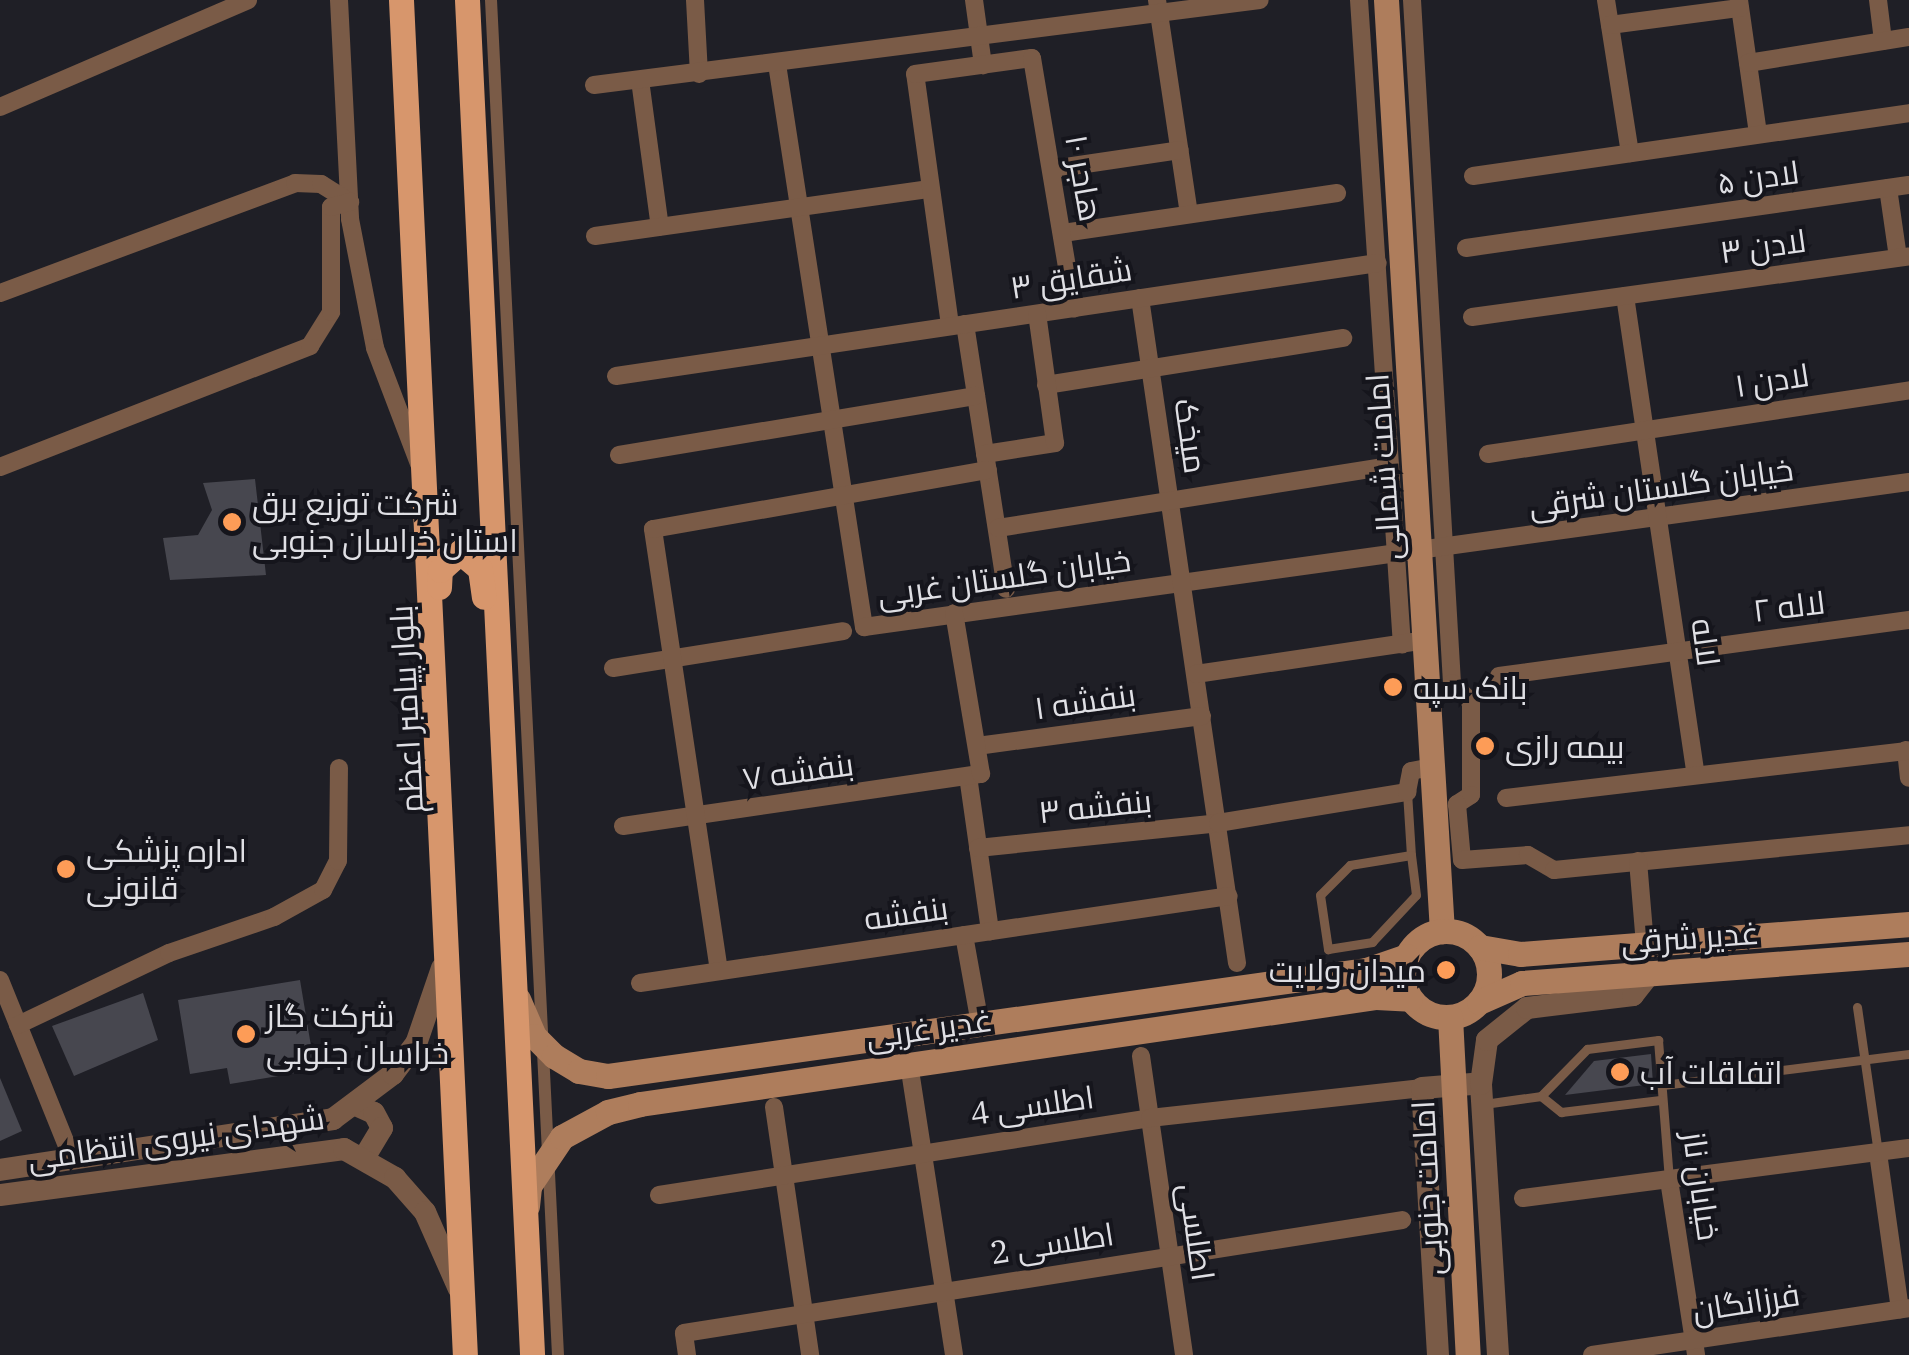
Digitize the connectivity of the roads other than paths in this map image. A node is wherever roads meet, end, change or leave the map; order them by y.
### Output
1 (248, 0) edge
2 (339, 0) edge
3 (401, 0) edge
4 (467, 0) edge
5 (491, 0) edge
6 (695, 0) edge
7 (974, 0) edge
8 (1260, 0) edge
9 (1359, 0) edge
10 (1386, 0) edge
11 (1412, 0) edge
12 (1606, 0) edge
13 (1878, 0) edge
14 (1740, 4) edge
15 (1158, 7) edge
16 (1610, 25) junction
17 (979, 36) junction
18 (1909, 37) edge
19 (1883, 41) junction
20 (1748, 63) junction
21 (777, 64) junction
22 (983, 65) junction
23 (699, 74) junction
24 (640, 80) junction
25 (594, 85) dead end
26 (0, 106) edge
27 (1909, 114) edge
28 (1758, 134) junction
29 (1180, 150) junction
30 (1630, 153) junction
31 (1052, 169) junction
32 (1473, 176) dead end
33 (1909, 185) edge
34 (930, 188) junction
35 (1888, 188) junction
36 (1337, 193) dead end
37 (350, 202) junction
38 (800, 208) junction
39 (1190, 214) junction
40 (660, 227) junction
41 (1064, 233) junction
42 (595, 236) dead end
43 (1466, 248) dead end
44 (1904, 256) edge
45 (1378, 264) junction
46 (0, 292) edge
47 (1625, 296) junction
48 (1140, 298) junction
49 (1074, 308) junction
50 (1037, 314) junction
51 (1472, 317) dead end
52 (957, 325) junction
53 (1343, 338) dead end
54 (820, 345) junction
55 (1151, 369) junction
56 (616, 376) dead end
57 (1046, 385) junction
58 (1909, 390) edge
59 (976, 396) junction
60 (832, 420) junction
61 (1645, 430) junction
62 (1488, 454) dead end
63 (619, 455) dead end
64 (986, 462) junction
65 (1390, 466) junction
66 (0, 467) edge
67 (427, 481) junction
68 (1909, 482) edge
69 (844, 496) junction
70 (1170, 501) junction
71 (1658, 518) junction
72 (998, 528) junction
73 (1421, 550) junction
74 (1182, 582) junction
75 (1006, 589) dead end
76 (954, 614) junction
77 (1909, 620) edge
78 (843, 631) dead end
79 (435, 634) junction
80 (1414, 642) junction
81 (1678, 650) junction
82 (672, 659) junction
83 (613, 668) dead end
84 (1196, 674) junction
85 (1499, 676) dead end
86 (1440, 685) junction
87 (1202, 716) junction
88 (503, 720) junction
89 (976, 746) junction
90 (1907, 751) edge
91 (1432, 767) junction
92 (339, 768) dead end
93 (975, 775) junction
94 (1696, 775) junction
95 (1909, 778) edge
96 (1406, 792) junction
97 (1506, 798) dead end
98 (696, 816) junction
99 (1218, 822) junction
100 (623, 826) dead end
101 (1909, 834) edge
102 (978, 848) junction
103 (1411, 855) junction
104 (1638, 861) junction
105 (1229, 896) junction
106 (1909, 924) edge
107 (990, 931) junction
108 (1442, 931) junction
109 (964, 935) junction
110 (449, 936) junction
111 (1645, 945) junction
112 (1480, 947) junction
113 (1909, 954) edge
114 (1407, 956) junction
115 (1237, 963) dead end
116 (719, 971) junction
117 (1651, 972) junction
118 (0, 980) edge
119 (640, 983) dead end
120 (518, 999) junction
121 (1410, 999) junction
122 (1479, 1002) junction
123 (1857, 1007) dead end
124 (1450, 1017) junction
125 (18, 1024) junction
126 (980, 1024) junction
127 (543, 1045) junction
128 (1909, 1054) edge
129 (1141, 1056) dead end
130 (1864, 1060) junction
131 (909, 1064) junction
132 (634, 1073) junction
133 (1663, 1085) junction
134 (1454, 1086) junction
135 (1422, 1088) junction
136 (1481, 1094) junction
137 (1542, 1096) junction
138 (1660, 1100) junction
139 (640, 1104) junction
140 (358, 1106) junction
141 (774, 1107) dead end
142 (1150, 1118) junction
143 (1909, 1148) edge
144 (922, 1152) junction
145 (1878, 1152) junction
146 (548, 1154) junction
147 (365, 1156) junction
148 (72, 1158) junction
149 (0, 1170) edge
150 (785, 1176) junction
151 (1669, 1180) junction
152 (0, 1195) edge
153 (659, 1195) dead end
154 (1523, 1198) dead end
155 (1402, 1220) dead end
156 (526, 1226) junction
157 (1170, 1256) junction
158 (944, 1290) junction
159 (462, 1297) junction
160 (1904, 1309) edge
161 (805, 1316) junction
162 (1695, 1348) edge
163 (465, 1355) edge
164 (532, 1355) edge
165 (558, 1355) edge
166 (688, 1355) edge
167 (810, 1355) edge
168 (954, 1355) edge
169 (1184, 1355) edge
170 (1438, 1355) edge
171 (1468, 1355) edge
172 (1498, 1355) edge
173 (1592, 1355) edge

1 - 26 street
2 - 37 street
3 - 67 main road, بلوار پیامبر اعظم
4 - 88 main road
5 - 127 street
6 - 23 street
7 - 17 street
8 - 15 street
9 - 45 street
10 - 73 main road, امامت شمالی
11 - 73 street
12 - 16 street
13 - 19 street
14 - 16 street
14 - 20 street
15 - 17 street
15 - 29 street
16 - 30 street
17 - 21 street
17 - 22 street
18 - 19 street
19 - 20 street
20 - 28 street
21 - 23 street
21 - 38 street, خیابان گلستان غربی
22 - 31 street, هاجر ۱۰
22 - 34 street
23 - 24 street
24 - 25 street
24 - 40 street
27 - 28 street
28 - 30 street
29 - 31 street
29 - 39 street
30 - 32 street
31 - 41 street, هاجر ۱۰
33 - 35 street, لادن ۵
34 - 38 street
34 - 52 street
35 - 43 street, لادن ۵
35 - 44 street
36 - 39 street
37 - 46 street
37 - 66 street
37 - 67 street
38 - 40 street
38 - 54 street, خیابان گلستان غربی
39 - 41 street
40 - 42 street
41 - 49 street, هاجر ۱۰
44 - 47 street, لادن ۳
45 - 48 street, شقایق ۳
45 - 65 street
47 - 51 street, لادن ۳
47 - 61 street, لاله
48 - 49 street, شقایق ۳
48 - 55 street, میخک
49 - 50 street, شقایق ۳
50 - 52 street, شقایق ۳
50 - 57 street
52 - 54 street, شقایق ۳
52 - 59 street
53 - 55 street
54 - 56 street, شقایق ۳
54 - 60 street, خیابان گلستان غربی
55 - 57 street
55 - 70 street, میخک
57 - 64 street
58 - 61 street, لادن ۱
59 - 60 street
59 - 64 street
60 - 63 street
60 - 69 street, خیابان گلستان غربی
61 - 62 street, لادن ۱
61 - 71 street, لاله
64 - 69 street
64 - 72 street
65 - 70 street
65 - 73 street
67 - 79 main road, بلوار پیامبر اعظم
68 - 71 street, خیابان گلستان شرقی
69 - 76 street, خیابان گلستان غربی
69 - 82 street
70 - 72 street
70 - 74 street, میخک
71 - 73 street, خیابان گلستان شرقی
71 - 81 street, لاله
72 - 75 street
73 - 74 street, خیابان گلستان غربی
73 - 80 main road, امامت شمالی
73 - 86 street
74 - 76 street, خیابان گلستان غربی
74 - 84 street
76 - 89 street
77 - 81 street, لاله ۲
78 - 82 street
79 - 88 main road
79 - 110 main road, بلوار پیامبر اعظم
80 - 84 street
80 - 86 main road, امامت شمالی
81 - 85 street, لاله ۲
81 - 94 street, لاله
82 - 83 street
82 - 98 street
84 - 87 street
86 - 91 main road, امامت شمالی
86 - 104 street
87 - 89 street, بنفشه ۱
87 - 99 street
88 - 120 main road
89 - 93 street
90 - 94 street
90 - 95 street
91 - 96 street
91 - 108 main road, امامت شمالی
92 - 125 street
93 - 98 street, بنفشه ۷
93 - 102 street
94 - 97 street
96 - 99 street, بنفشه ۳
96 - 103 lane
98 - 100 street, بنفشه ۷
98 - 116 street
99 - 102 street, بنفشه ۳
99 - 105 street
101 - 104 street
102 - 107 street
103 - 103 lane
104 - 111 street
105 - 107 street, بنفشه
105 - 115 street
106 - 111 main road, غدیر شرقی
107 - 109 street, بنفشه
108 - 112 main road
108 - 114 main road
109 - 116 street, بنفشه
109 - 126 street
110 - 140 street, شهدای نیروی انتظامی
110 - 159 main road, بلوار پیامبر اعظم
111 - 112 main road, غدیر شرقی
112 - 122 main road
113 - 117 main road, غدیر شرقی
114 - 121 main road
114 - 126 main road, غدیر غربی
116 - 119 street, بنفشه
117 - 122 main road, غدیر شرقی
117 - 136 street
118 - 125 street
120 - 127 main road
120 - 156 main road
121 - 124 main road
121 - 131 main road, غدیر غربی
122 - 124 main road
123 - 130 lane
124 - 134 main road, امامت جنوبی
125 - 148 street
126 - 132 main road, غدیر غربی
127 - 132 main road, غدیر غربی
127 - 146 street
128 - 130 lane
129 - 142 street, اطلسی
130 - 133 lane
130 - 145 lane
131 - 139 main road, غدیر غربی
131 - 144 street
132 - 139 main road
133 - 137 lane, خیابان ناز
133 - 138 lane, خیابان ناز
134 - 135 street
134 - 136 street
134 - 171 main road, امامت جنوبی
135 - 142 street, اطلسی 4
135 - 170 street
136 - 137 lane
136 - 172 street
137 - 138 lane
138 - 151 lane, خیابان ناز
139 - 146 main road, غدیر غربی
140 - 147 street
140 - 148 street, شهدای نیروی انتظامی
141 - 150 street
142 - 144 street, اطلسی 4
142 - 157 street, اطلسی
143 - 145 street
144 - 150 street, اطلسی 4
144 - 158 street
145 - 151 street
145 - 160 street
146 - 156 main road, غدیر غربی
146 - 165 street
147 - 152 street, شهدای نیروی انتظامی
147 - 159 street, شهدای نیروی انتظامی
148 - 149 street, شهدای نیروی انتظامی
150 - 153 street, اطلسی 4
150 - 161 street
151 - 154 street
151 - 162 street, خیابان ناز
155 - 157 street, اطلسی 2
156 - 164 main road
157 - 158 street, اطلسی 2
157 - 169 street, اطلسی
158 - 161 street, اطلسی 2
158 - 168 street
159 - 163 main road, بلوار پیامبر اعظم
160 - 162 street, فرزانگان
161 - 166 street, اطلسی 2
161 - 167 street
162 - 173 street, فرزانگان

